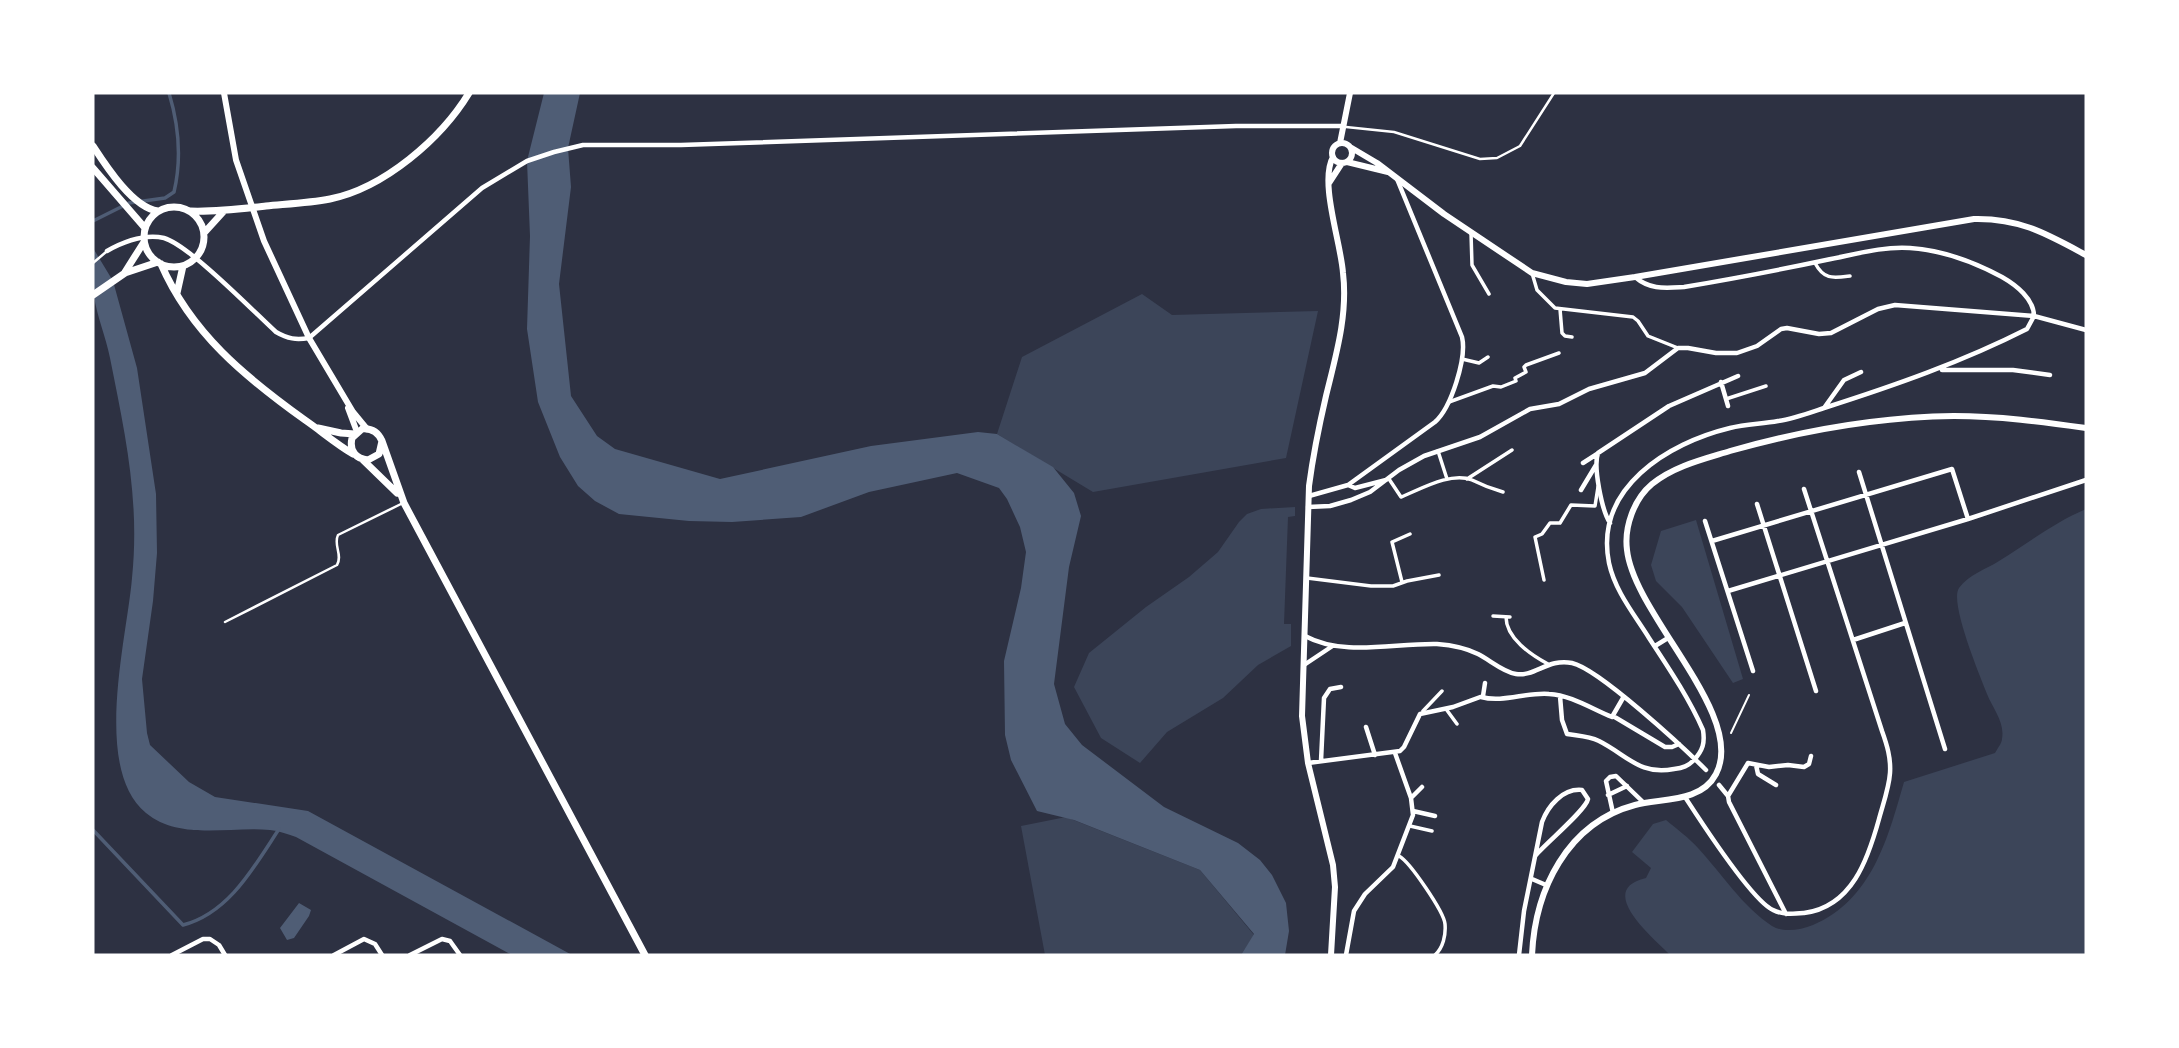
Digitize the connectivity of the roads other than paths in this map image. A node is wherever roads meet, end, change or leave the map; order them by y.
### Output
1 (224, 93) edge
2 (470, 93) edge
3 (1350, 93) edge
4 (1554, 93) edge
5 (1343, 127) junction
6 (1340, 143) junction
7 (93, 146) edge
8 (1350, 147) junction
9 (1333, 157) junction
10 (1344, 162) junction
11 (94, 169) edge
12 (1390, 173) junction
13 (1396, 178) junction
14 (1329, 183) junction
15 (158, 211) junction
16 (190, 211) junction
17 (225, 211) junction
18 (145, 228) junction
19 (204, 233) junction
20 (1471, 233) junction
21 (144, 240) junction
22 (104, 253) joint
23 (2086, 255) edge
24 (195, 258) junction
25 (93, 263) edge
26 (160, 263) junction
27 (1815, 263) junction
28 (183, 266) junction
29 (125, 273) junction
30 (1532, 273) junction
31 (1850, 276) dead end
32 (1635, 277) junction
33 (177, 293) junction
34 (1489, 294) dead end
35 (93, 295) edge
36 (1560, 309) junction
37 (2034, 316) junction
38 (2086, 331) edge
39 (1572, 337) dead end
40 (309, 338) junction
41 (1678, 348) junction
42 (1559, 353) dead end
43 (1488, 357) dead end
44 (1462, 359) junction
45 (1940, 370) junction
46 (1861, 372) dead end
47 (2050, 375) dead end
48 (1738, 376) dead end
49 (1721, 382) junction
50 (1766, 386) dead end
51 (1726, 399) junction
52 (1449, 402) junction
53 (347, 403) junction
54 (1728, 406) dead end
55 (1823, 408) junction
56 (314, 426) junction
57 (2086, 428) edge
58 (367, 429) junction
59 (356, 433) junction
60 (382, 441) junction
61 (1512, 450) dead end
62 (1437, 451) junction
63 (1598, 453) junction
64 (354, 454) junction
65 (362, 460) junction
66 (1583, 463) dead end
67 (1596, 465) junction
68 (1961, 466) dead end
69 (1952, 469) junction
70 (1859, 472) dead end
71 (1388, 479) junction
72 (1447, 479) junction
73 (1467, 479) junction
74 (2086, 480) edge
75 (1599, 482) junction
76 (1348, 485) junction
77 (1804, 489) dead end
78 (1581, 490) dead end
79 (1503, 492) dead end
80 (1866, 495) junction
81 (1308, 496) junction
82 (404, 503) junction
83 (1756, 505) dead end
84 (1308, 507) junction
85 (1812, 511) junction
86 (1968, 519) junction
87 (1705, 520) dead end
88 (1610, 523) junction
89 (1764, 526) junction
90 (1410, 534) dead end
91 (1712, 541) junction
92 (1882, 545) junction
93 (1828, 561) junction
94 (1439, 575) dead end
95 (1779, 576) junction
96 (1306, 578) junction
97 (1544, 580) dead end
98 (1402, 582) junction
99 (1728, 591) junction
100 (1493, 616) dead end
101 (225, 622) dead end
102 (1905, 623) junction
103 (1305, 636) junction
104 (1668, 638) junction
105 (1853, 640) junction
106 (1655, 646) junction
107 (1332, 647) junction
108 (1548, 664) junction
109 (1304, 665) junction
110 (1753, 671) dead end
111 (1485, 683) dead end
112 (1341, 687) dead end
113 (1442, 691) dead end
114 (1816, 691) dead end
115 (1481, 696) junction
116 (1560, 696) junction
117 (1623, 698) junction
118 (1446, 708) junction
119 (1423, 711) junction
120 (1613, 716) junction
121 (1457, 724) dead end
122 (1366, 727) dead end
123 (1678, 744) junction
124 (1945, 749) dead end
125 (1395, 752) junction
126 (1375, 755) junction
127 (1697, 756) junction
128 (1811, 756) dead end
129 (1321, 761) junction
130 (1308, 763) junction
131 (1756, 765) junction
132 (1706, 770) dead end
133 (1719, 785) dead end
134 (1776, 785) dead end
135 (1627, 786) junction
136 (1422, 787) dead end
137 (1608, 795) junction
138 (1684, 796) junction
139 (1728, 796) junction
140 (1411, 798) junction
141 (1644, 803) junction
142 (1413, 811) junction
143 (1613, 813) junction
144 (1435, 816) dead end
145 (1410, 826) junction
146 (1432, 831) dead end
147 (1536, 855) junction
148 (1399, 856) junction
149 (1532, 879) junction
150 (1546, 885) junction
151 (1786, 914) junction
152 (172, 955) edge
153 (225, 955) edge
154 (334, 955) edge
155 (382, 955) edge
156 (410, 955) edge
157 (460, 955) edge
158 (645, 955) edge
159 (1331, 955) edge
160 (1346, 955) edge
161 (1435, 955) edge
162 (1519, 955) edge
163 (1532, 955) edge

1 - 40 street
2 - 17 main road
3 - 5 street
4 - 5 lane
5 - 6 street
5 - 40 street
6 - 8 street
6 - 9 street
7 - 15 main road
8 - 10 street
8 - 12 street
9 - 10 street
9 - 14 street
10 - 12 street
10 - 14 street
11 - 18 main road
12 - 13 street
13 - 20 street
13 - 44 street
14 - 81 street
15 - 16 main road
15 - 18 main road
16 - 17 main road
16 - 19 main road
17 - 19 main road
18 - 21 main road
19 - 24 main road
20 - 30 street
20 - 34 street
21 - 22 street
21 - 24 street
21 - 26 main road
21 - 29 main road
22 - 25 lane
23 - 32 street
24 - 28 main road
24 - 40 street
26 - 28 main road
26 - 29 main road
26 - 33 main road
27 - 31 street
27 - 32 street
27 - 37 street
28 - 33 main road
29 - 35 main road
30 - 32 street
30 - 36 street
33 - 56 main road
36 - 39 street
36 - 41 street
37 - 38 street
37 - 41 street
37 - 45 street
40 - 53 street
41 - 62 street
42 - 52 street
43 - 44 street
44 - 52 street
45 - 47 street
45 - 55 street
46 - 55 street
48 - 49 street
49 - 51 street
49 - 63 street
50 - 51 street
51 - 54 street
52 - 76 street
53 - 58 street
53 - 59 street
55 - 88 street
56 - 59 main road
56 - 64 main road
57 - 104 street
58 - 59 main road
58 - 60 main road
59 - 64 main road
60 - 65 main road
60 - 82 main road
61 - 73 street
62 - 71 street
62 - 72 street
63 - 66 street
63 - 67 street
64 - 65 main road
65 - 82 main road
67 - 75 street
67 - 78 street
68 - 69 lane
69 - 80 street
69 - 86 street
70 - 80 street
71 - 72 street
71 - 76 street
71 - 84 street
72 - 73 street
73 - 79 street
74 - 86 street
75 - 88 street
75 - 97 street
76 - 81 street
77 - 85 street
80 - 85 street
80 - 92 street
81 - 84 street
82 - 101 lane
82 - 158 main road
83 - 89 street
84 - 96 street
85 - 89 street
85 - 93 street
86 - 92 street
87 - 91 street
88 - 106 street
89 - 91 street
89 - 95 street
90 - 98 street
91 - 99 street
92 - 93 street
92 - 102 street
93 - 95 street
93 - 105 street
94 - 98 street
95 - 99 street
95 - 114 street
96 - 98 street
96 - 103 street
99 - 110 street
100 - 108 street
102 - 105 street
102 - 124 street
103 - 107 street
103 - 109 street
104 - 106 street
104 - 138 street
105 - 151 street
106 - 127 street
107 - 108 street
107 - 109 street
108 - 117 street
109 - 130 street
111 - 115 street
112 - 129 street
113 - 119 street
115 - 116 street
115 - 118 street
116 - 120 street
116 - 127 street
117 - 120 street
117 - 123 street
118 - 119 street
118 - 121 street
119 - 125 street
120 - 123 street
122 - 126 street
123 - 127 street
125 - 126 street
125 - 140 street
126 - 129 street
127 - 132 street
128 - 131 street
129 - 130 street
130 - 159 street
131 - 134 street
131 - 139 street
133 - 139 street
135 - 137 street
135 - 137 street
135 - 141 street
136 - 140 street
137 - 143 street
138 - 141 street
138 - 151 street
139 - 151 street
140 - 142 street
141 - 143 street
142 - 144 street
142 - 145 street
143 - 150 street
145 - 146 street
145 - 148 street
147 - 147 street
147 - 149 street
148 - 160 street
148 - 161 street
149 - 150 street
149 - 162 street
150 - 163 street
152 - 153 street
154 - 155 street
156 - 157 street

